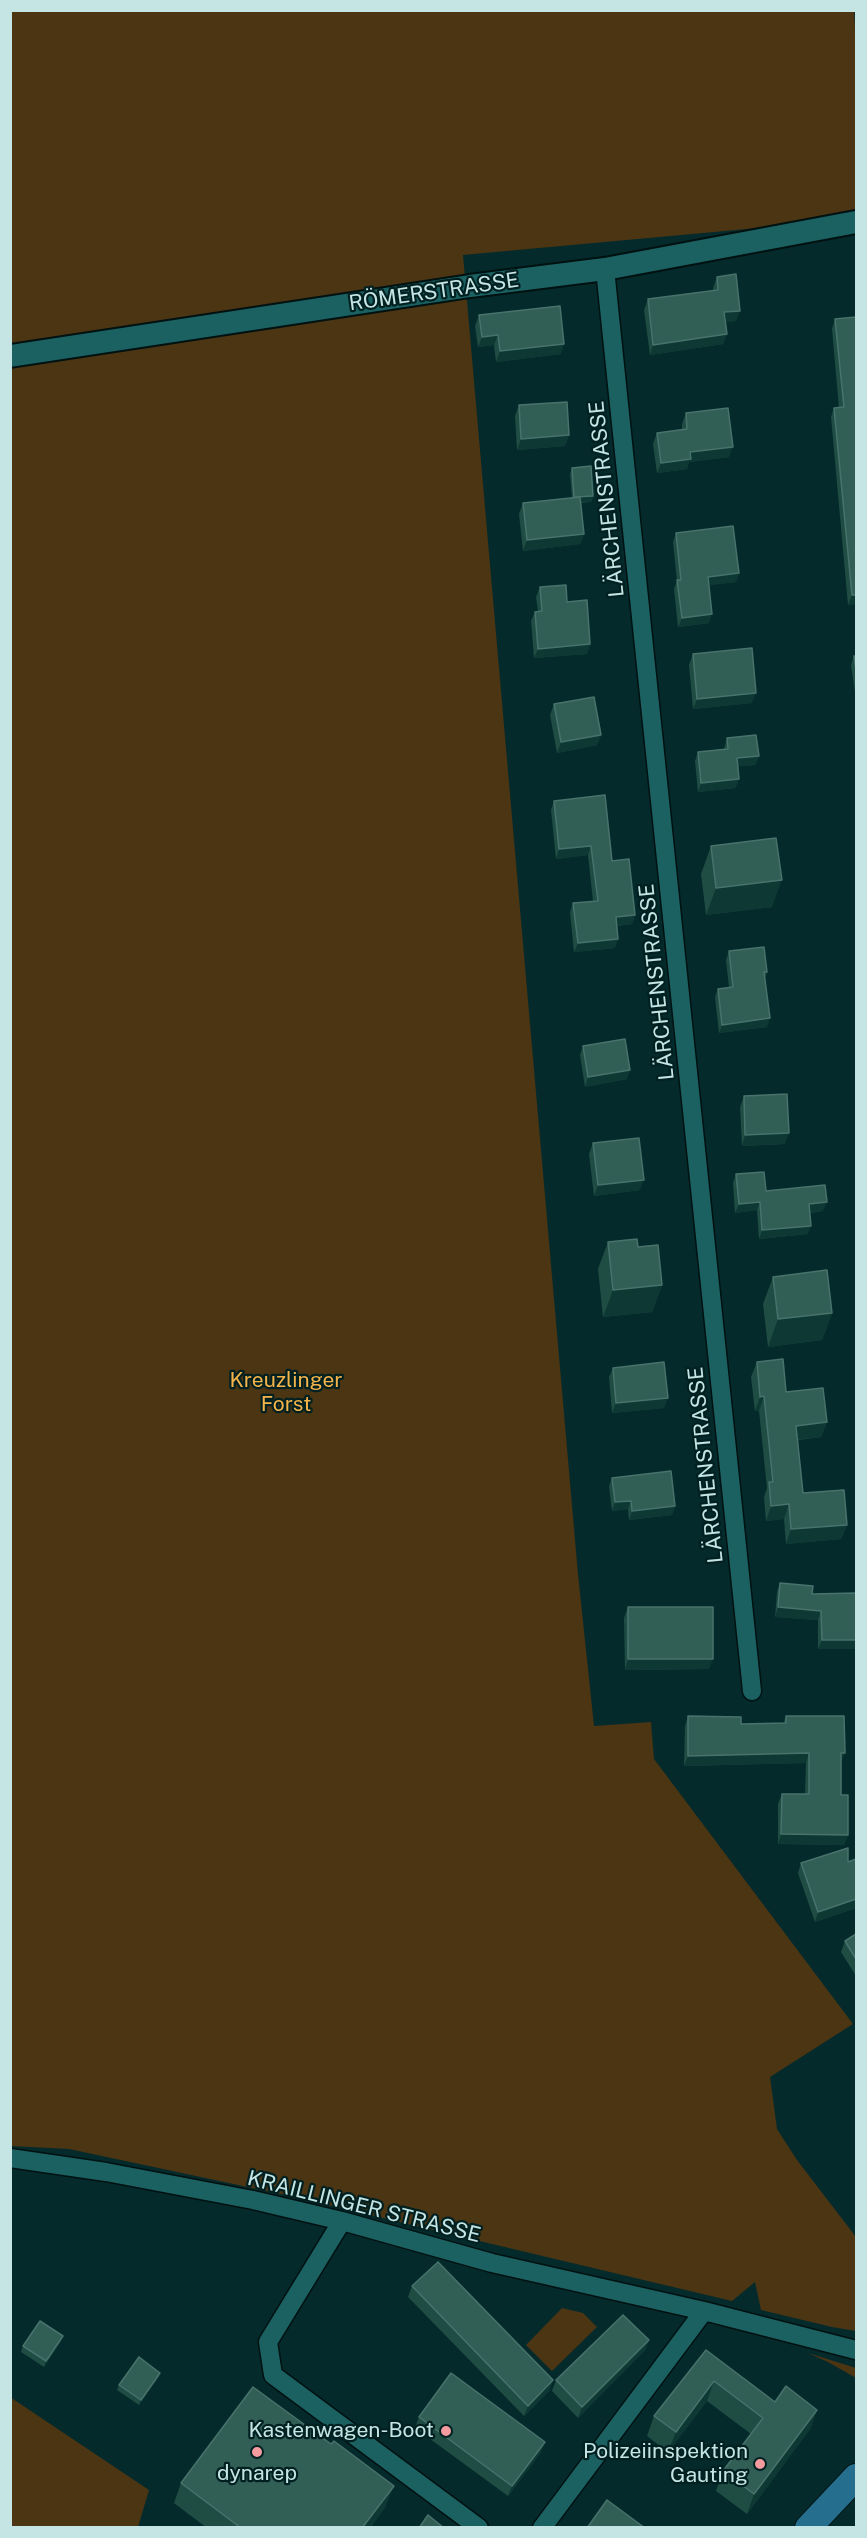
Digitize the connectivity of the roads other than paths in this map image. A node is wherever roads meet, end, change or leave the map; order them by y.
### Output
1 (856, 222) edge
2 (606, 269) junction
3 (10, 356) edge
4 (752, 1691) dead end
5 (10, 2158) edge
6 (342, 2221) junction
7 (704, 2311) junction
8 (856, 2350) edge
9 (856, 2477) edge
10 (479, 2528) edge
11 (542, 2528) edge
12 (808, 2528) edge

1 - 2 street, RÖMERSTRASSE
2 - 3 street, RÖMERSTRASSE
2 - 4 street, LÄRCHENSTRASSE
5 - 6 street, KRAILLINGER STRASSE
6 - 7 street, KRAILLINGER STRASSE
6 - 10 street
7 - 8 street, KRAILLINGER STRASSE
7 - 11 street
9 - 12 main road

